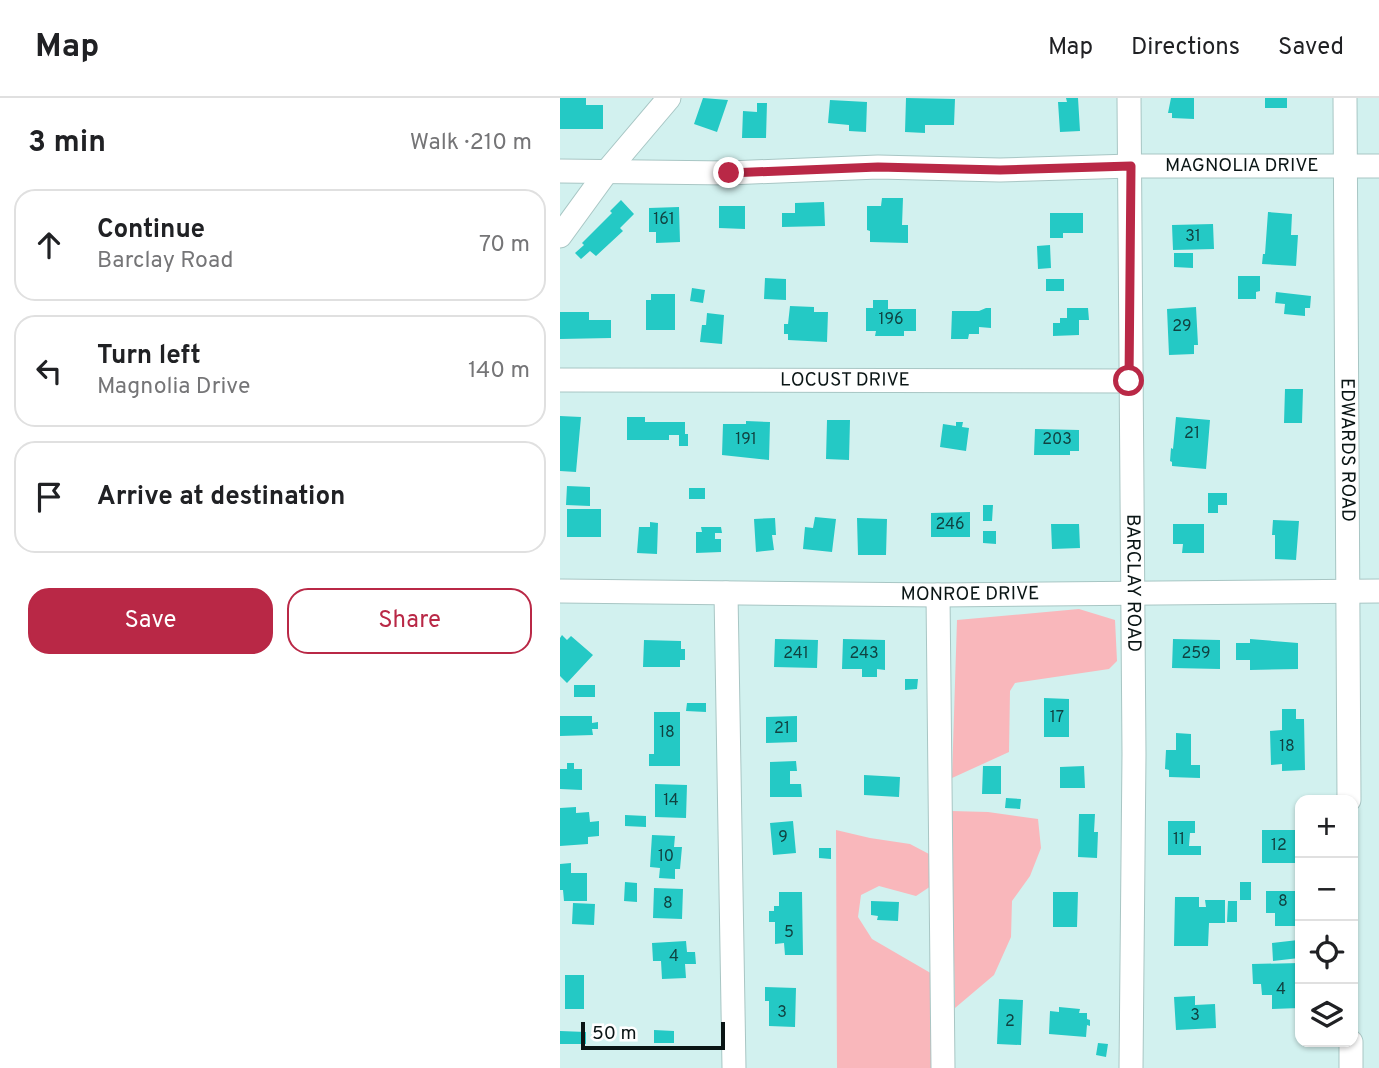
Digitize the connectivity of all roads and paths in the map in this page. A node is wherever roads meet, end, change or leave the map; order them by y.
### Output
1 (669, 98) edge
2 (1129, 98) edge
3 (1345, 98) edge
4 (1131, 166) junction
5 (1346, 166) junction
6 (1379, 166) edge
7 (608, 170) junction
8 (560, 171) edge
9 (560, 236) edge
10 (560, 380) edge
11 (1129, 381) junction
12 (560, 591) edge
13 (1348, 591) junction
14 (1379, 591) edge
15 (1133, 592) junction
16 (726, 593) junction
17 (938, 595) junction
18 (1349, 795) edge
19 (1351, 1047) edge
20 (734, 1068) edge
21 (943, 1068) edge
22 (1131, 1068) edge
23 (1351, 1068) edge

1 - 7 street
2 - 4 street, BARCLAY ROAD
3 - 5 street, EDWARDS ROAD
4 - 5 street, MAGNOLIA DRIVE
4 - 7 street, MAGNOLIA DRIVE
4 - 11 street, BARCLAY ROAD
5 - 6 street, MAGNOLIA DRIVE
5 - 13 street, EDWARDS ROAD
7 - 8 street, MAGNOLIA DRIVE
7 - 9 street
10 - 11 street, LOCUST DRIVE
11 - 15 street, BARCLAY ROAD
12 - 16 street, MONROE DRIVE
13 - 14 street, MONROE DRIVE
13 - 15 street, MONROE DRIVE
13 - 18 street, EDWARDS ROAD
15 - 17 street, MONROE DRIVE
15 - 22 street, BARCLAY ROAD
16 - 17 street, MONROE DRIVE
16 - 20 street
17 - 21 street
19 - 23 street

